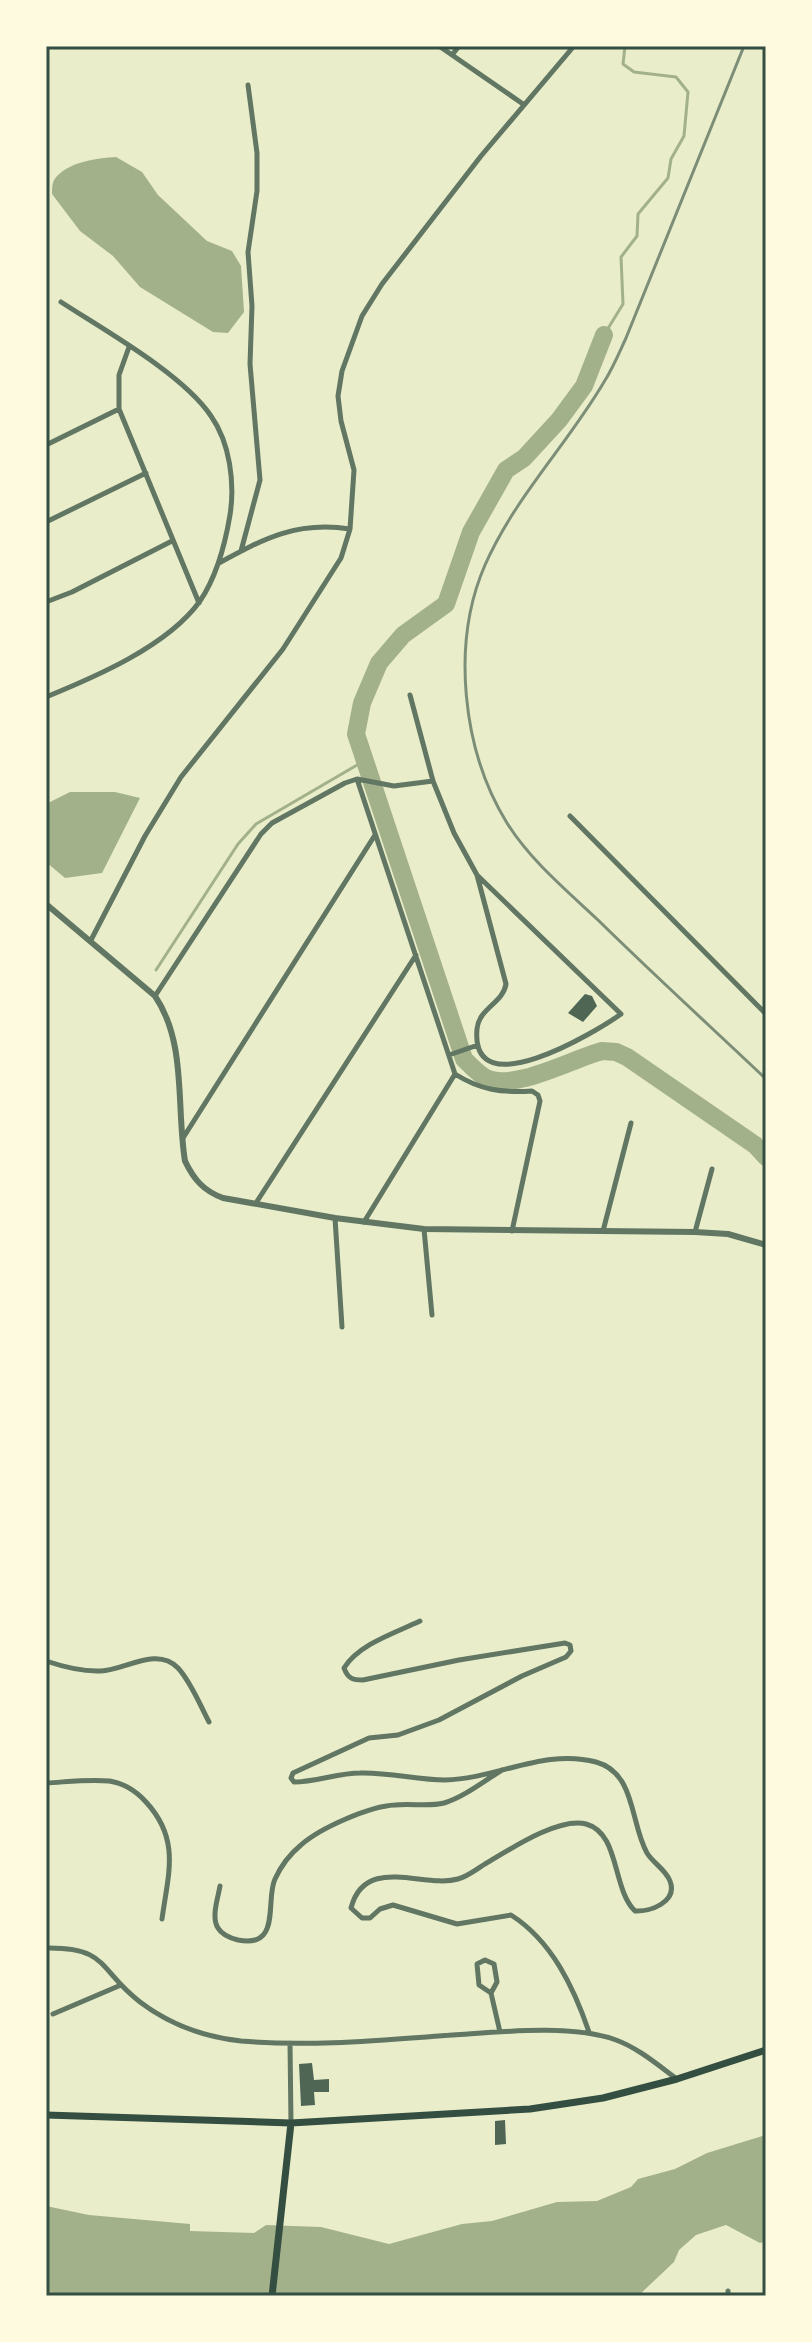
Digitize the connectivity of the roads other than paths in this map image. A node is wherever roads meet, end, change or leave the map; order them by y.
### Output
1 (439, 46) edge
2 (459, 46) edge
3 (574, 46) edge
4 (452, 55) junction
5 (248, 85) dead end
6 (523, 104) junction
7 (61, 302) dead end
8 (129, 347) junction
9 (119, 409) junction
10 (46, 445) edge
11 (146, 473) junction
12 (46, 522) edge
13 (350, 529) junction
14 (172, 541) junction
15 (241, 551) junction
16 (219, 563) junction
17 (46, 602) edge
18 (199, 603) junction
19 (410, 695) dead end
20 (46, 697) edge
21 (357, 779) junction
22 (433, 781) junction
23 (570, 816) dead end
24 (376, 835) junction
25 (477, 875) junction
26 (46, 904) edge
27 (91, 940) junction
28 (416, 954) junction
29 (155, 996) junction
30 (766, 1014) edge
31 (476, 1046) junction
32 (452, 1054) junction
33 (455, 1074) junction
34 (631, 1123) dead end
35 (182, 1140) junction
36 (712, 1169) dead end
37 (256, 1203) junction
38 (335, 1218) junction
39 (364, 1222) junction
40 (424, 1229) junction
41 (512, 1231) junction
42 (603, 1231) junction
43 (695, 1232) junction
44 (766, 1245) edge
45 (432, 1315) dead end
46 (342, 1327) dead end
47 (420, 1621) dead end
48 (46, 1661) edge
49 (209, 1722) dead end
50 (506, 1768) junction
51 (46, 1783) edge
52 (220, 1886) dead end
53 (162, 1919) dead end
54 (46, 1948) edge
55 (121, 1985) junction
56 (491, 1993) junction
57 (53, 2014) dead end
58 (500, 2032) junction
59 (589, 2032) junction
60 (290, 2043) junction
61 (766, 2050) edge
62 (677, 2079) junction
63 (46, 2115) edge
64 (291, 2123) junction
65 (272, 2296) edge

1 - 4 street
2 - 4 street
3 - 6 street
4 - 6 street
5 - 15 street
6 - 13 street
7 - 8 street
8 - 9 street
8 - 16 street
9 - 10 street
9 - 11 street
11 - 12 street
11 - 14 street
13 - 15 street
13 - 27 street
14 - 17 street
14 - 18 street
15 - 16 street
16 - 18 street
18 - 20 street
19 - 22 street
21 - 22 street
21 - 24 street
21 - 29 street
22 - 25 street
23 - 30 street
24 - 28 street
24 - 35 street
25 - 31 street
25 - 31 street
26 - 27 street
27 - 29 street
28 - 32 street
28 - 37 street
29 - 35 street
31 - 32 street
32 - 33 street
33 - 39 street
33 - 41 street
34 - 42 street
35 - 37 street
36 - 43 street
37 - 38 street
38 - 39 street
38 - 46 street
39 - 40 street
40 - 41 street
40 - 45 street
41 - 42 street
42 - 43 street
43 - 44 street
47 - 50 street
48 - 49 street
50 - 52 street
50 - 59 street
51 - 53 street
54 - 55 street
55 - 57 street
55 - 60 street
56 - 56 street
56 - 58 street
58 - 59 street
58 - 60 street
59 - 62 street
60 - 64 street
61 - 62 main road
62 - 64 main road
63 - 64 main road
64 - 65 main road

